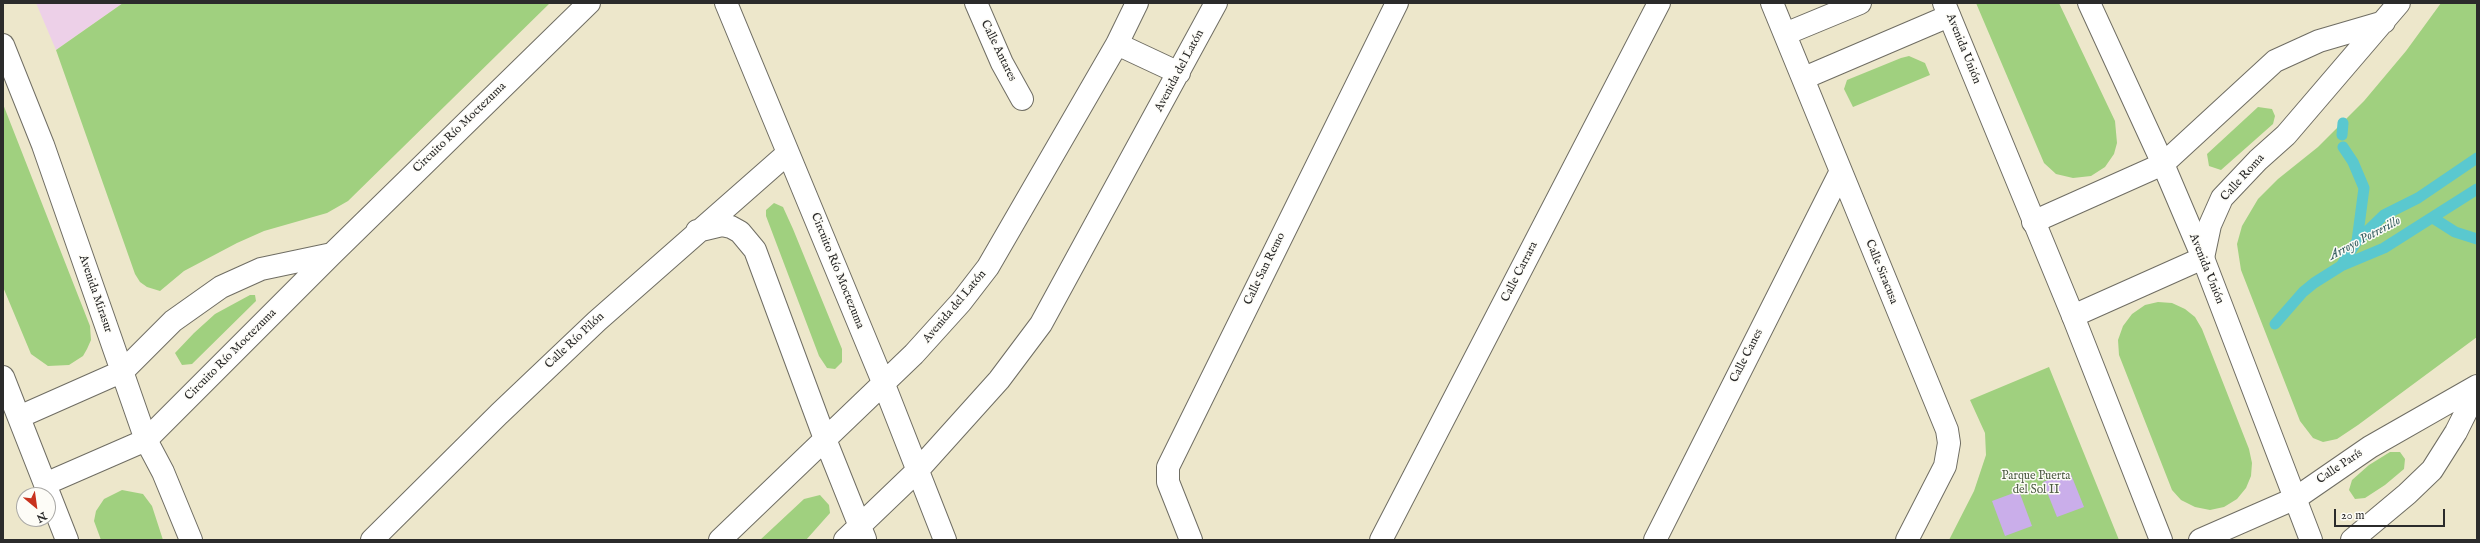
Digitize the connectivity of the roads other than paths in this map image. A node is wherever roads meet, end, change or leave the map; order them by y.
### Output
1 (589, 3) edge
2 (726, 3) edge
3 (976, 3) edge
4 (1137, 3) edge
5 (1216, 3) edge
6 (1397, 3) edge
7 (1659, 3) edge
8 (1772, 3) edge
9 (1860, 3) edge
10 (2089, 3) edge
11 (2399, 3) edge
12 (1946, 9) edge
13 (2384, 22) junction
14 (1785, 34) junction
15 (1117, 44) junction
16 (3, 45) edge
17 (1180, 73) junction
18 (1804, 78) junction
19 (1022, 99) dead end
20 (788, 153) junction
21 (2163, 164) junction
22 (1840, 173) junction
23 (2033, 222) junction
24 (696, 231) junction
25 (332, 254) junction
26 (2203, 258) junction
27 (2072, 316) junction
28 (123, 371) junction
29 (3, 376) edge
30 (883, 382) junction
31 (2477, 386) edge
32 (2477, 390) edge
33 (19, 417) junction
34 (825, 439) junction
35 (146, 440) junction
36 (918, 470) junction
37 (45, 484) junction
38 (2296, 498) junction
39 (856, 535) edge
40 (67, 540) edge
41 (191, 540) edge
42 (372, 540) edge
43 (720, 540) edge
44 (945, 540) edge
45 (1191, 540) edge
46 (1381, 540) edge
47 (1654, 540) edge
48 (1907, 540) edge
49 (2161, 540) edge
50 (2200, 540) edge
51 (2311, 540) edge
52 (2352, 540) edge

1 - 25 street, Circuito Río Moctezuma
2 - 20 street, Circuito Río Moctezuma
3 - 19 street, Calle Antares
4 - 15 street, Avenida del Latón
5 - 17 street, Avenida del Latón
6 - 45 street, Calle San Remo
7 - 46 street, Calle Carrara
8 - 14 street, Calle Siracusa
9 - 14 street
10 - 21 street, Avenida Unión
11 - 13 street, Calle Roma
12 - 18 street
12 - 23 street, Avenida Unión
13 - 21 street
13 - 26 street, Calle Roma
14 - 18 street, Calle Siracusa
15 - 17 street
15 - 30 street, Avenida del Latón
16 - 28 street, Avenida Mirasur
17 - 36 street, Avenida del Latón
18 - 22 street, Calle Siracusa
20 - 24 street, Calle Río Pilón
20 - 30 street, Circuito Río Moctezuma
21 - 23 street
21 - 26 street, Avenida Unión
22 - 47 street, Calle Canes
22 - 48 street, Calle Siracusa
23 - 27 street, Avenida Unión
24 - 34 street
24 - 42 street, Calle Río Pilón
25 - 28 street
25 - 35 street, Circuito Río Moctezuma
26 - 27 street
26 - 38 street, Avenida Unión
27 - 49 street, Avenida Unión
28 - 33 street
28 - 35 street, Avenida Mirasur
29 - 33 street
30 - 34 street, Avenida del Latón
30 - 36 street, Circuito Río Moctezuma
31 - 38 street, Calle París
32 - 52 street
33 - 37 street
34 - 39 street
34 - 43 street, Avenida del Latón
35 - 37 street
35 - 41 street, Avenida Mirasur
36 - 39 street, Avenida del Latón
36 - 44 street, Circuito Río Moctezuma
37 - 40 street
38 - 50 street, Calle París
38 - 51 street, Avenida Unión

